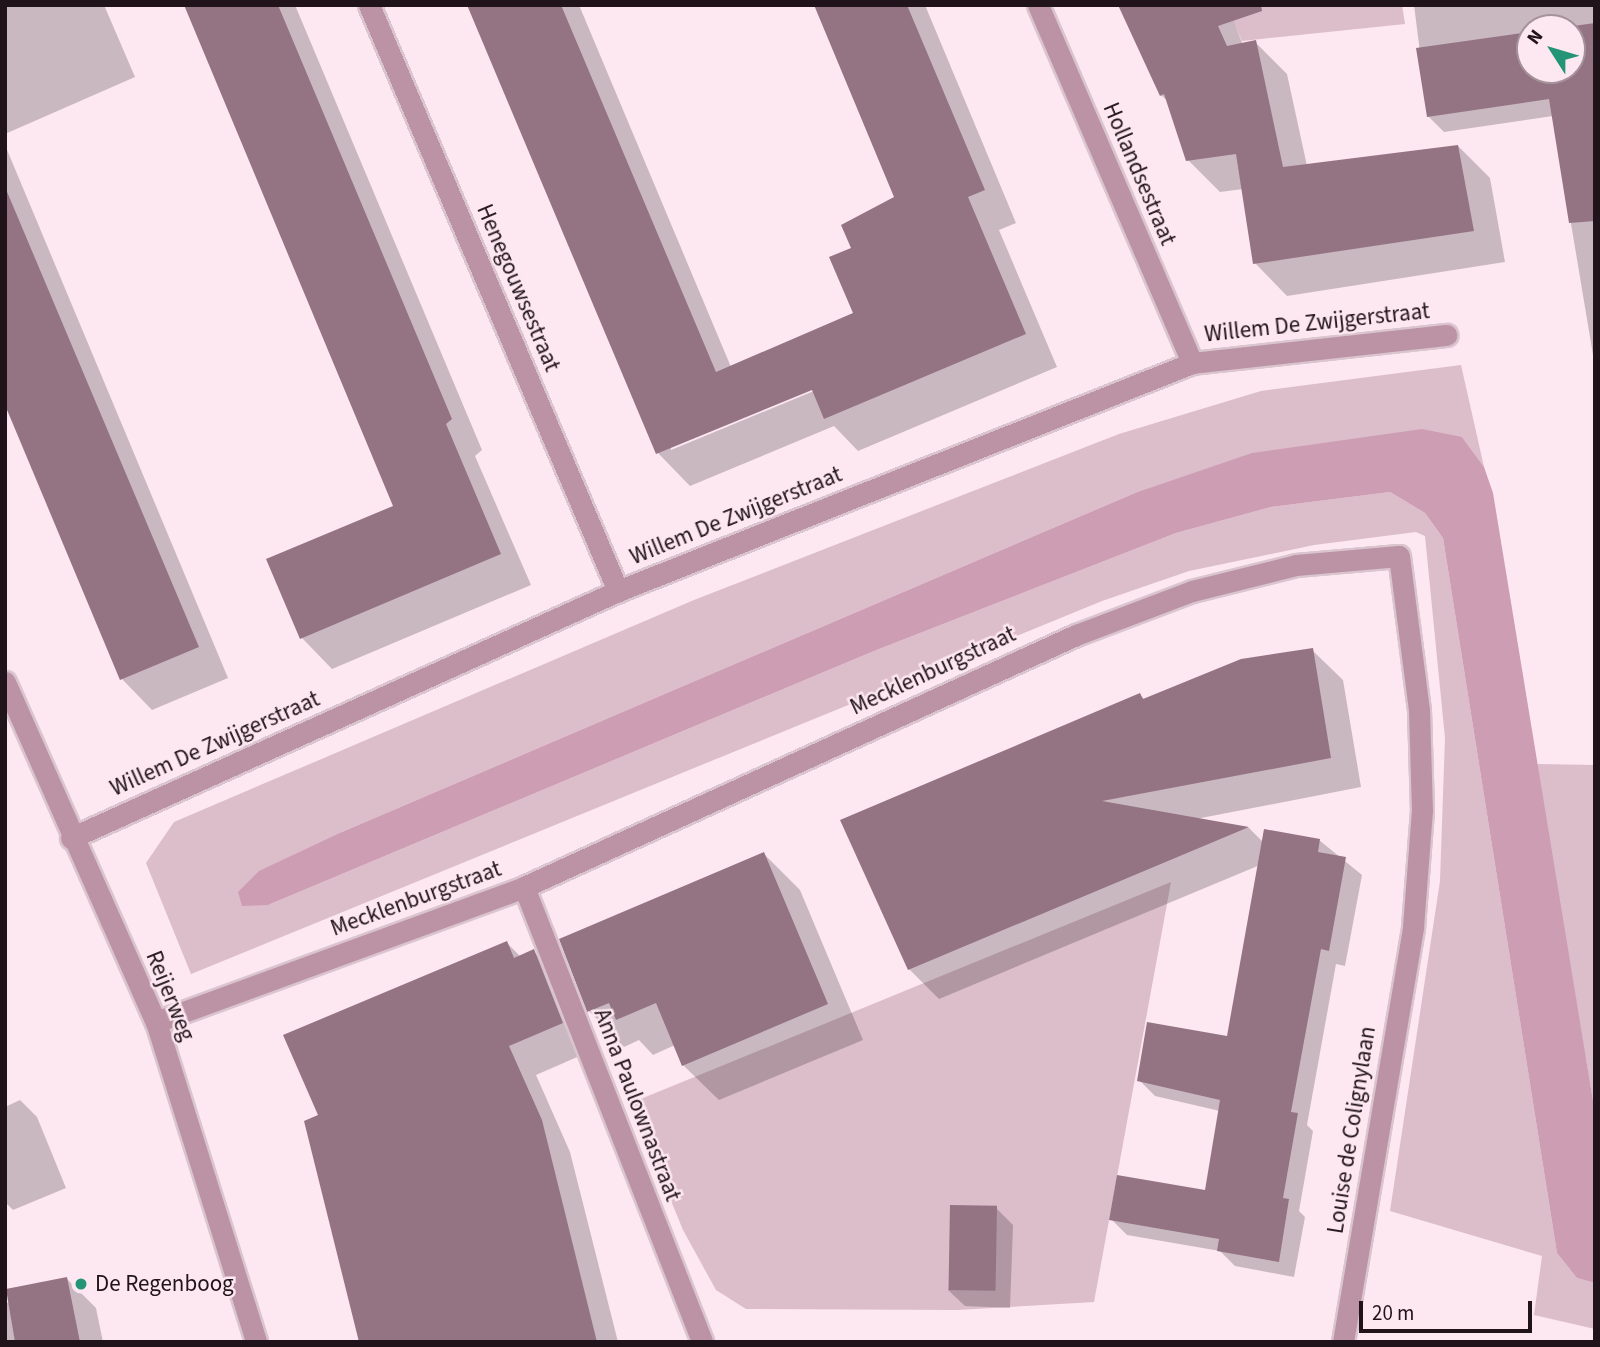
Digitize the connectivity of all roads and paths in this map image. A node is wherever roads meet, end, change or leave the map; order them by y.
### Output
1 (369, 5) edge
2 (1038, 5) edge
3 (1447, 335) dead end
4 (1192, 363) junction
5 (618, 591) junction
6 (5, 682) edge
7 (71, 838) junction
8 (524, 887) junction
9 (1413, 928) joint
10 (156, 1022) junction
11 (256, 1342) edge
12 (702, 1342) edge
13 (1343, 1342) edge

1 - 5 street, Henegouwsestraat
2 - 4 street, Hollandsestraat
3 - 4 street, Willem De Zwijgerstraat
4 - 5 street, Willem De Zwijgerstraat
5 - 7 street, Willem De Zwijgerstraat
6 - 7 street, Reijerweg
7 - 10 street, Reijerweg
8 - 9 street, Mecklenburgstraat
8 - 10 street, Mecklenburgstraat
8 - 12 street, Anna Paulownastraat
9 - 13 street, Louise de Colignylaan
10 - 11 street, Reijerweg

